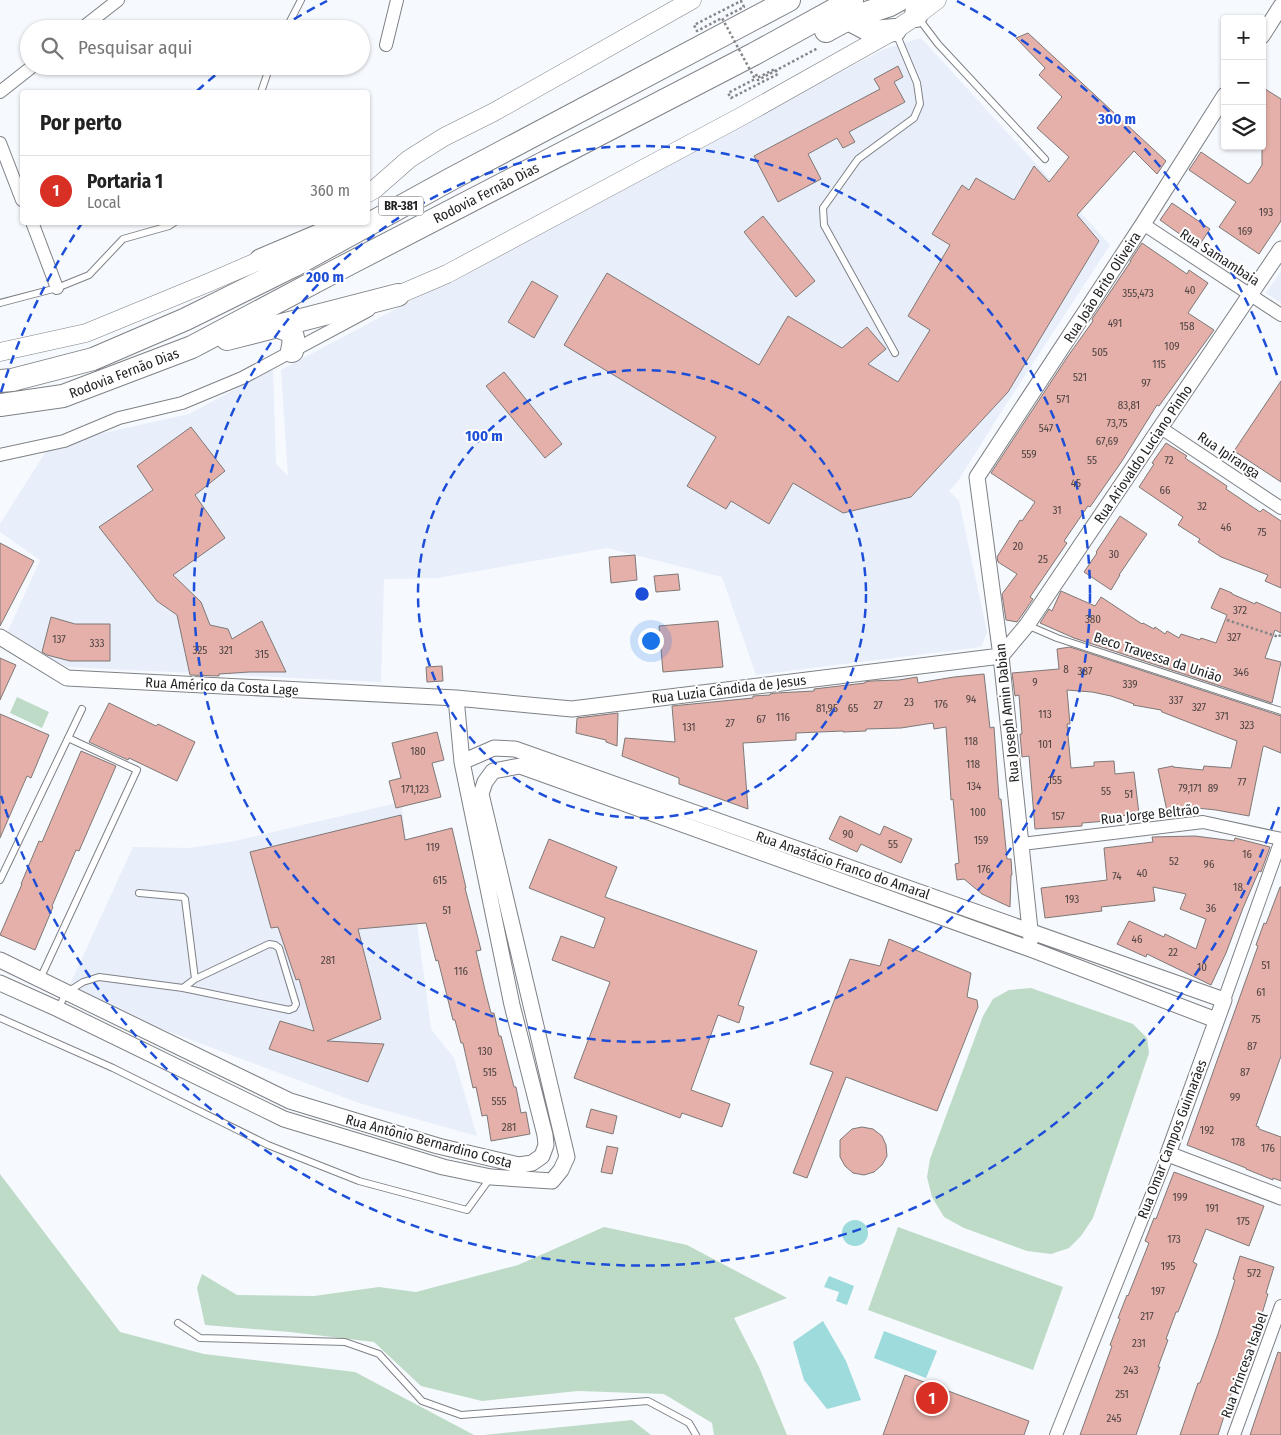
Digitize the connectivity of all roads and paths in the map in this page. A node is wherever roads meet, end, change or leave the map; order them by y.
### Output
1 (118, 0) edge
2 (301, 0) edge
3 (397, 0) edge
4 (692, 0) edge
5 (789, 0) edge
6 (899, 0) edge
7 (937, 0) edge
8 (1281, 6) edge
9 (917, 8) edge
10 (850, 10) edge
11 (726, 16) dead end
12 (92, 20) edge
13 (291, 20) edge
14 (895, 30) junction
15 (1266, 30) edge
16 (386, 45) dead end
17 (822, 45) dead end
18 (751, 56) junction
19 (22, 75) edge
20 (267, 75) edge
21 (757, 78) junction
22 (261, 90) edge
23 (0, 92) edge
24 (1221, 101) edge
25 (0, 143) edge
26 (1045, 159) dead end
27 (453, 178) junction
28 (370, 192) edge
29 (20, 195) edge
30 (370, 213) edge
31 (370, 224) edge
32 (1143, 224) junction
33 (33, 225) edge
34 (170, 225) edge
35 (317, 225) edge
36 (341, 225) edge
37 (368, 225) edge
38 (1281, 249) edge
39 (261, 260) junction
40 (57, 288) junction
41 (398, 295) junction
42 (1251, 295) junction
43 (0, 303) edge
44 (1281, 315) edge
45 (276, 326) junction
46 (192, 348) junction
47 (292, 351) junction
48 (0, 352) edge
49 (895, 353) dead end
50 (0, 381) edge
51 (0, 405) edge
52 (1161, 428) junction
53 (0, 455) edge
54 (977, 477) joint
55 (1281, 508) edge
56 (1227, 620) dead end
57 (1027, 625) junction
58 (1281, 633) edge
59 (0, 637) edge
60 (1001, 656) junction
61 (456, 698) junction
62 (82, 709) dead end
63 (1281, 711) edge
64 (68, 738) junction
65 (462, 762) junction
66 (481, 794) joint
67 (1281, 839) edge
68 (1022, 844) junction
69 (0, 880) edge
70 (139, 893) dead end
71 (1030, 930) junction
72 (1033, 950) junction
73 (0, 960) edge
74 (40, 979) junction
75 (195, 980) junction
76 (0, 983) edge
77 (183, 988) junction
78 (66, 993) junction
79 (530, 1000) junction
80 (1224, 1000) junction
81 (512, 1005) junction
82 (58, 1010) junction
83 (0, 1018) edge
84 (1216, 1020) junction
85 (1168, 1154) junction
86 (491, 1177) junction
87 (1281, 1197) edge
88 (1281, 1306) edge
89 (178, 1323) dead end
90 (696, 1435) edge
91 (1056, 1435) edge
92 (1234, 1435) edge

1 - 12 street
2 - 13 lane
3 - 16 street
4 - 28 main road, BR-381
5 - 27 highway, Rodovia Fernão Dias / BR-381
6 - 10 highway, Rodovia Fernão Dias
7 - 9 main road, BR-381
8 - 15 street
9 - 14 main road, BR-381
9 - 26 lane
10 - 14 highway
10 - 18 highway, Rodovia Fernão Dias / BR-381
11 - 21 path, bridge
14 - 41 main road, BR-381
14 - 49 lane
17 - 21 path
18 - 21 path
18 - 46 highway, Rodovia Fernão Dias / BR-381
19 - 23 street
20 - 22 lane
24 - 32 street, Rua João Brito Oliveira
25 - 29 street
27 - 30 highway
27 - 31 highway, Rodovia Fernão Dias / BR-381
32 - 42 street, Rua Samambaia
32 - 54 street, Rua João Brito Oliveira
33 - 40 street
34 - 40 lane
35 - 39 main road
36 - 39 highway
37 - 50 highway, Rodovia Fernão Dias / BR-381
38 - 42 street, Rua Ariovaldo Luciano Pinho
39 - 48 main road
40 - 43 lane
41 - 45 highway, BR-381
41 - 47 street
42 - 44 street, Rua Samambaia
42 - 52 street, Rua Ariovaldo Luciano Pinho
45 - 46 highway, BR-381
45 - 47 highway
46 - 51 highway, Rodovia Fernão Dias / BR-381
47 - 53 street
52 - 55 street, Rua Ipiranga
52 - 57 street, Rua Ariovaldo Luciano Pinho
54 - 60 street, Rua Joseph Amin Dabian
56 - 58 path
57 - 60 street, Rua Ariovaldo Luciano Pinho
57 - 63 lane, Beco Travessa da União
59 - 61 street, Rua Américo da Costa Lage
60 - 61 street, Rua Luzia Cândida de Jesus
60 - 68 street, Rua Joseph Amin Dabian
61 - 65 street, Rua Antônio Bernardino Costa
62 - 64 lane
64 - 69 lane
64 - 74 lane
65 - 71 street, Rua Anastácio Franco do Amaral
65 - 81 street, Rua Antônio Bernardino Costa
66 - 72 street, Rua Anastácio Franco do Amaral
66 - 79 street, Rua Antônio Bernardino Costa
67 - 68 street, Rua Jorge Beltrão
67 - 80 street, Rua Omar Campos Guimarães
68 - 71 street, Rua Joseph Amin Dabian
70 - 75 lane
71 - 72 street, Rua Joseph Amin Dabian
71 - 80 street, Rua Anastácio Franco do Amaral
72 - 84 street, Rua Anastácio Franco do Amaral
73 - 74 street, Rua Antônio Bernardino Costa
74 - 78 street, Rua Antônio Bernardino Costa
75 - 77 lane
75 - 77 lane
76 - 82 street, Rua Antônio Bernardino Costa
77 - 78 lane
78 - 81 street, Rua Antônio Bernardino Costa
78 - 82 lane
79 - 81 street
79 - 86 street, Rua Antônio Bernardino Costa
80 - 84 street, Rua Omar Campos Guimarães
82 - 86 street, Rua Antônio Bernardino Costa
83 - 86 lane
84 - 85 street, Rua Omar Campos Guimarães
85 - 87 street
85 - 91 street, Rua Omar Campos Guimarães
88 - 92 street, Rua Princesa Isabel
89 - 90 lane

